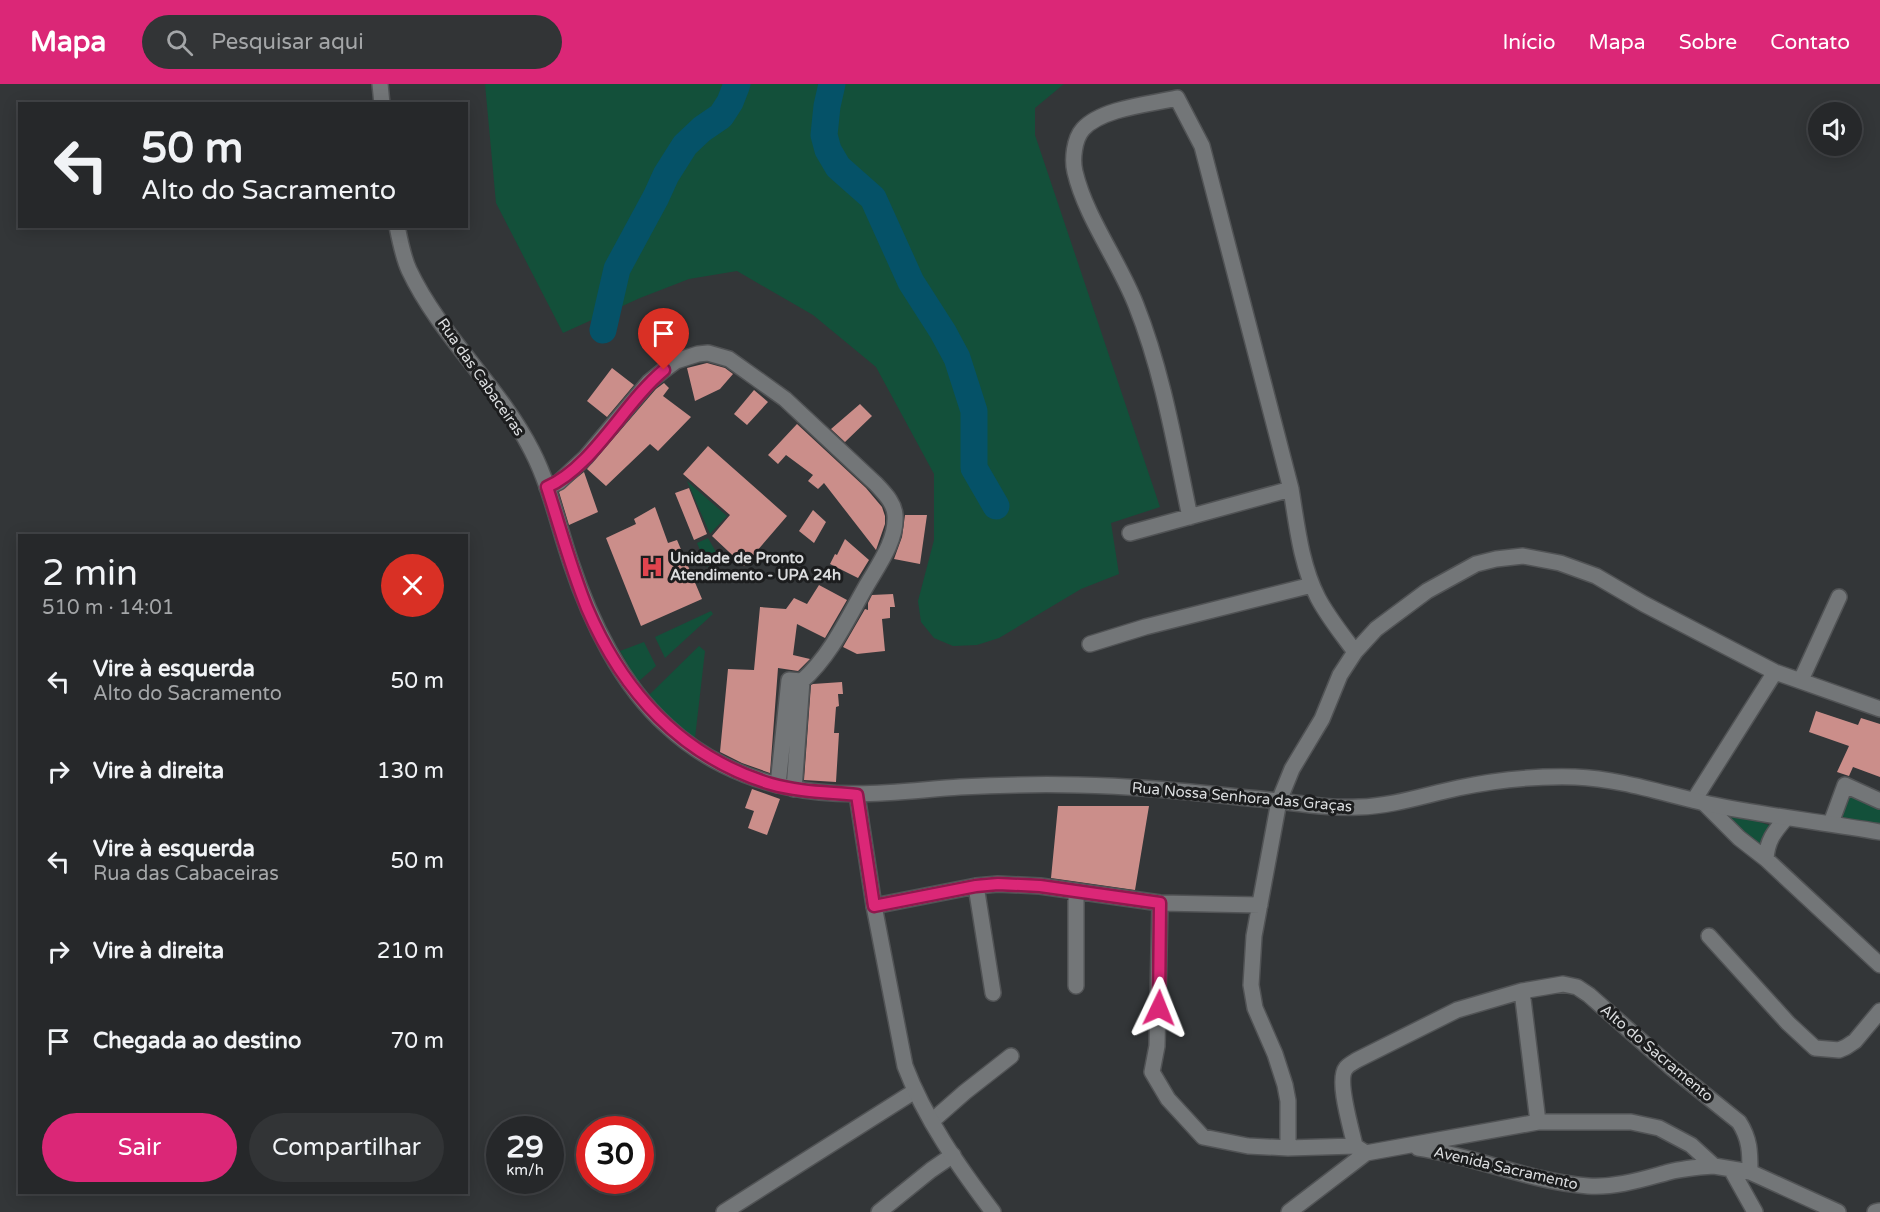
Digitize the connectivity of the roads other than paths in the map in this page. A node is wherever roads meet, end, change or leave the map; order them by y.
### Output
1 (380, 84) edge
2 (382, 102) edge
3 (397, 228) edge
4 (547, 487) junction
5 (1291, 489) junction
6 (1190, 517) junction
7 (1131, 533) dead end
8 (1312, 585) junction
9 (1839, 597) dead end
10 (1090, 644) dead end
11 (1355, 652) junction
12 (1775, 672) junction
13 (802, 681) junction
14 (1801, 681) junction
15 (1880, 709) edge
16 (778, 785) junction
17 (794, 789) junction
18 (857, 795) junction
19 (1279, 801) junction
20 (1699, 801) junction
21 (1880, 801) edge
22 (1786, 818) junction
23 (1831, 823) junction
24 (1880, 832) edge
25 (1766, 859) junction
26 (976, 886) junction
27 (1076, 891) junction
28 (1160, 903) junction
29 (1260, 905) junction
30 (874, 906) junction
31 (1709, 936) dead end
32 (1880, 965) edge
33 (1076, 986) dead end
34 (1521, 991) junction
35 (993, 993) dead end
36 (1880, 1011) edge
37 (1011, 1056) dead end
38 (915, 1091) junction
39 (932, 1121) junction
40 (1538, 1122) junction
41 (1404, 1146) junction
42 (1288, 1148) junction
43 (1361, 1150) junction
44 (953, 1155) junction
45 (1714, 1166) junction
46 (1731, 1168) junction
47 (1750, 1172) junction
48 (724, 1212) edge
49 (879, 1212) edge
50 (993, 1212) edge
51 (1289, 1212) edge
52 (1755, 1212) edge
53 (1838, 1212) edge

1 - 2 street
3 - 4 street, Rua das Cabaceiras
4 - 13 street
4 - 16 street, Rua das Cabaceiras
5 - 6 street
5 - 6 street
5 - 8 street
6 - 7 street
8 - 10 street
8 - 11 street
9 - 14 street
11 - 12 street
11 - 19 street
12 - 14 street
12 - 20 street
13 - 16 street
13 - 17 street
14 - 15 street
16 - 17 street, Rua das Cabaceiras
17 - 18 street, Rua das Cabaceiras
18 - 19 street, Rua Nossa Senhora das Graças
18 - 30 street
19 - 20 street, Rua Nossa Senhora das Graças
19 - 29 street
20 - 22 street, Rua Nossa Senhora das Graças
20 - 25 street
21 - 23 street
22 - 23 street, Rua Nossa Senhora das Graças
22 - 25 street
23 - 24 street, Rua Nossa Senhora das Graças
25 - 32 street
26 - 27 street
26 - 30 street
26 - 35 street
27 - 28 street
27 - 33 street
28 - 29 street
28 - 42 street, Avenida Sacramento
29 - 42 street
30 - 38 street
31 - 36 street
34 - 40 street
34 - 43 street, Alto do Sacramento
34 - 47 street, Alto do Sacramento
37 - 39 street
38 - 39 street
38 - 48 street
39 - 44 street
40 - 41 street, Avenida Sacramento
40 - 45 street, Avenida Sacramento
41 - 43 street, Avenida Sacramento
41 - 45 street, Avenida Sacramento
42 - 43 street, Avenida Sacramento
43 - 51 street
44 - 49 street
44 - 50 street
45 - 46 street, Avenida Sacramento
46 - 47 street, Avenida Sacramento
46 - 52 street
47 - 53 street, Avenida Sacramento

